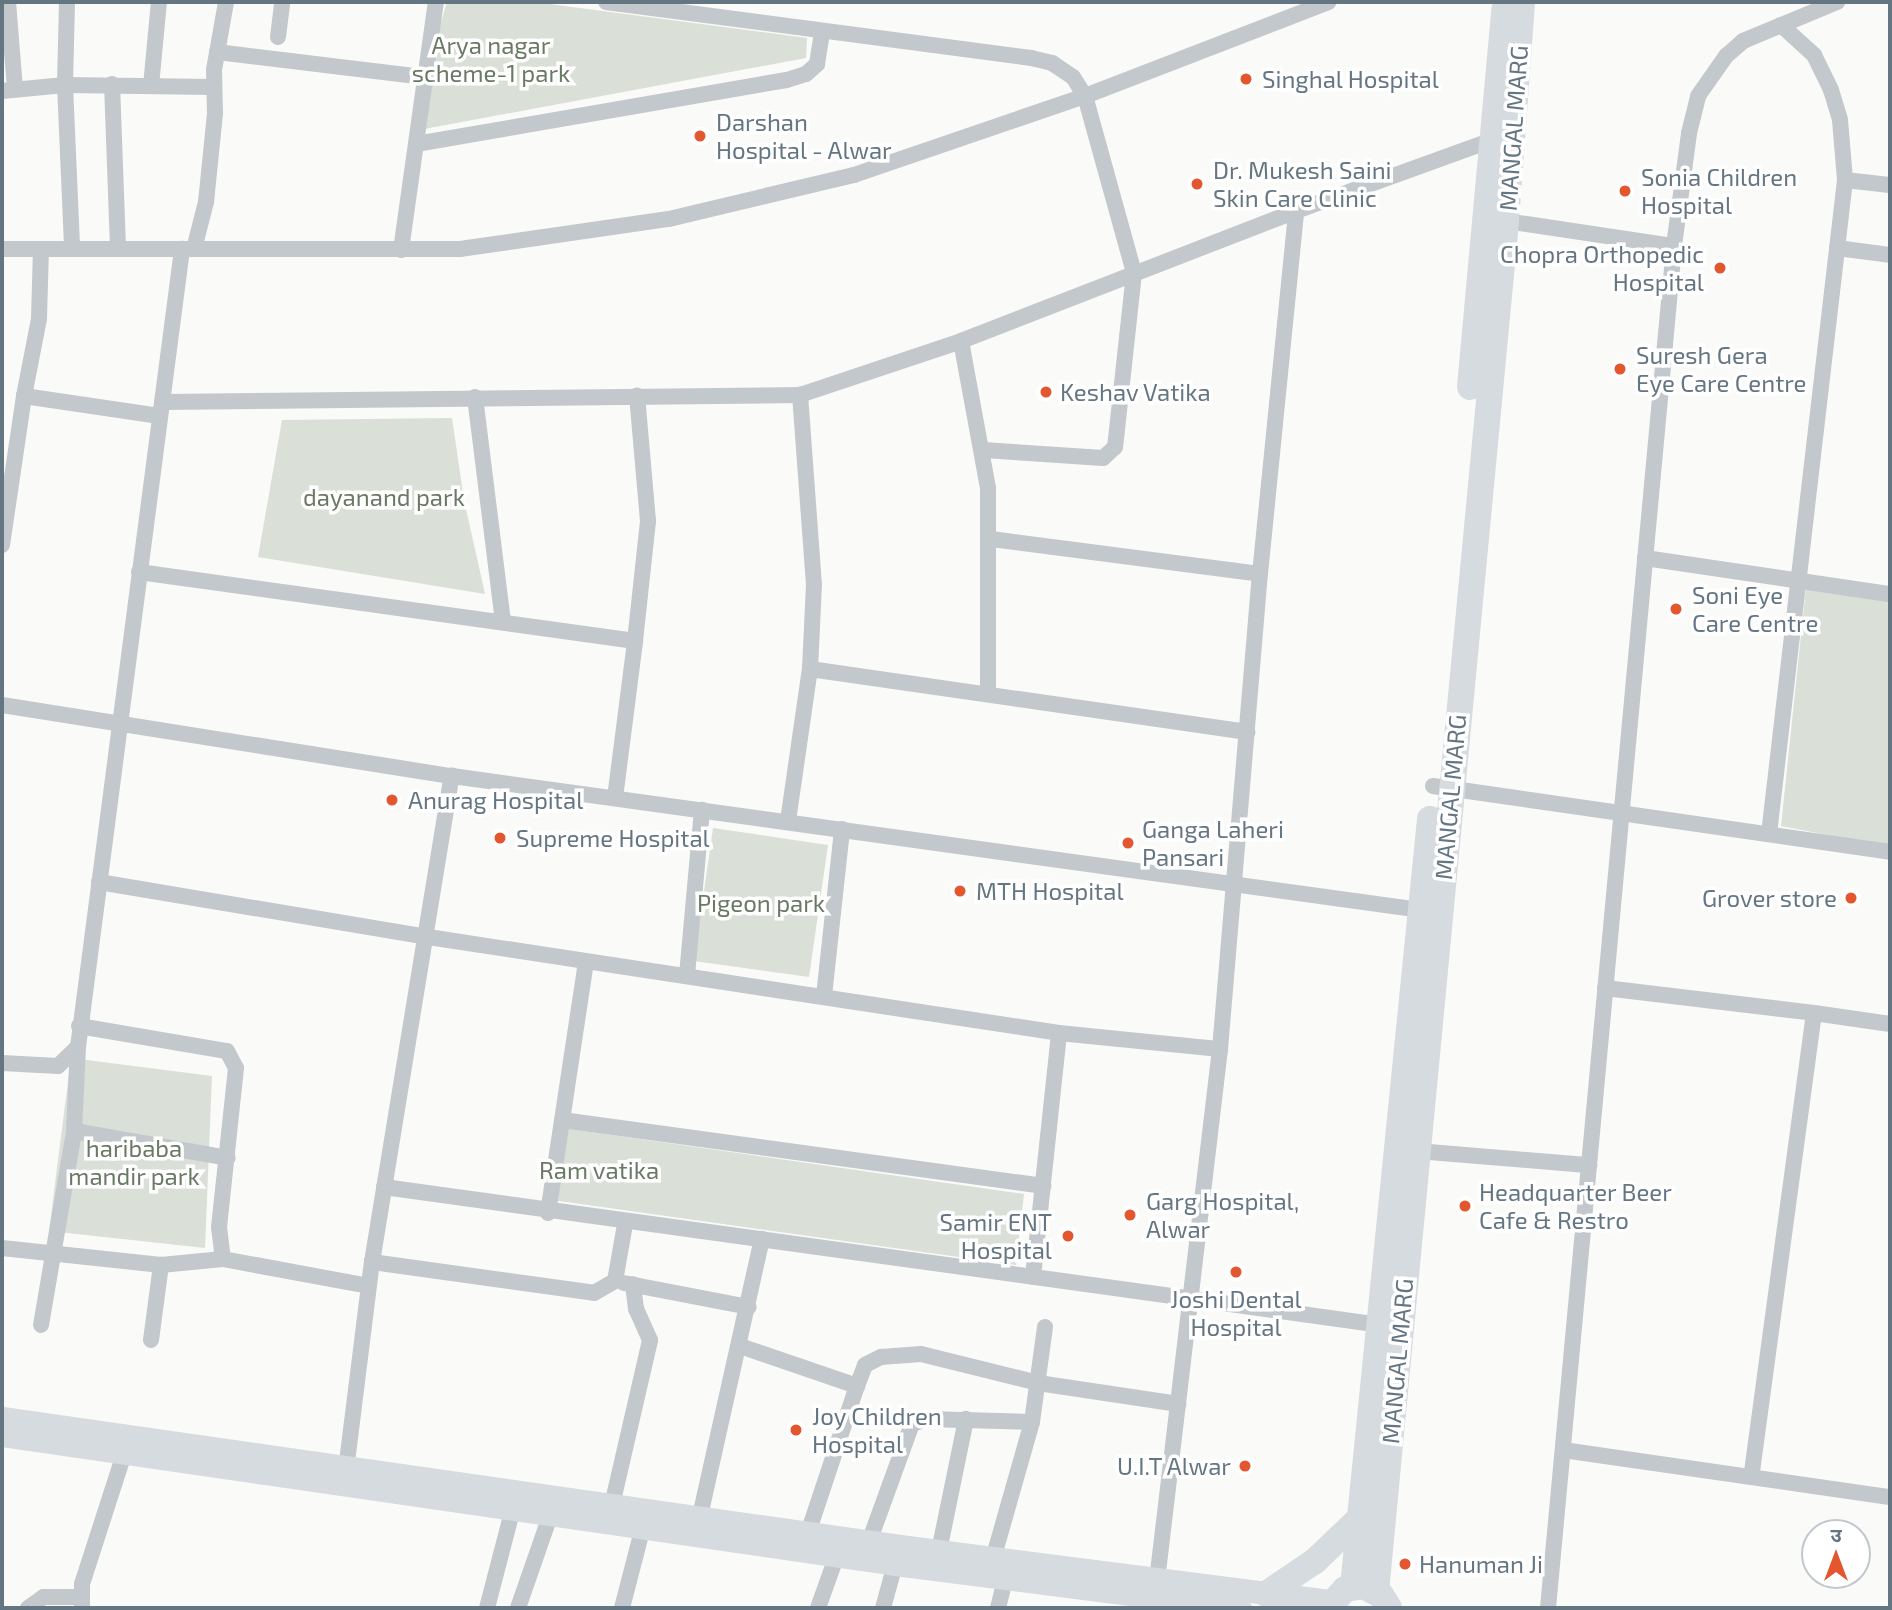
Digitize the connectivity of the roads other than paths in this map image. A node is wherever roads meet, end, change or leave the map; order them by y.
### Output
1 (8, 2) edge
2 (67, 2) edge
3 (159, 2) edge
4 (226, 2) edge
5 (282, 2) edge
6 (436, 2) edge
7 (606, 2) edge
8 (1328, 2) edge
9 (1504, 2) edge
10 (1522, 2) edge
11 (1837, 2) edge
12 (1781, 25) junction
13 (822, 31) junction
14 (278, 37) dead end
15 (217, 52) junction
16 (425, 78) junction
17 (112, 84) junction
18 (65, 85) junction
19 (151, 86) junction
20 (214, 88) junction
21 (9, 90) edge
22 (1084, 96) junction
23 (1492, 140) junction
24 (416, 144) junction
25 (1845, 180) junction
26 (1890, 185) edge
27 (1296, 211) junction
28 (1506, 221) junction
29 (1674, 246) junction
30 (72, 248) junction
31 (1838, 248) junction
32 (2, 249) edge
33 (41, 249) junction
34 (118, 249) junction
35 (188, 249) junction
36 (401, 250) junction
37 (1890, 255) edge
38 (1134, 273) junction
39 (961, 341) junction
40 (637, 395) junction
41 (800, 395) junction
42 (24, 396) junction
43 (475, 397) junction
44 (161, 409) junction
45 (984, 450) junction
46 (991, 539) junction
47 (2, 545) edge
48 (1645, 558) junction
49 (139, 572) junction
50 (1260, 574) junction
51 (1798, 582) junction
52 (1890, 594) edge
53 (503, 622) junction
54 (635, 641) junction
55 (810, 668) junction
56 (988, 692) junction
57 (2, 705) edge
58 (119, 725) junction
59 (1247, 732) junction
60 (452, 776) junction
61 (1442, 788) junction
62 (615, 798) junction
63 (702, 810) junction
64 (1621, 813) junction
65 (789, 821) junction
66 (842, 829) junction
67 (1769, 834) junction
68 (1890, 852) edge
69 (99, 882) junction
70 (1234, 884) junction
71 (1420, 910) junction
72 (428, 937) junction
73 (586, 962) junction
74 (687, 975) junction
75 (1605, 988) junction
76 (824, 996) junction
77 (1814, 1013) junction
78 (1890, 1024) edge
79 (79, 1026) junction
80 (1059, 1033) junction
81 (78, 1047) junction
82 (1220, 1049) junction
83 (2, 1063) edge
84 (562, 1121) junction
85 (74, 1131) junction
86 (1407, 1150) junction
87 (228, 1158) junction
88 (1589, 1165) junction
89 (1044, 1186) junction
90 (384, 1187) junction
91 (548, 1213) junction
92 (625, 1224) junction
93 (762, 1239) junction
94 (2, 1248) edge
95 (55, 1255) junction
96 (223, 1259) junction
97 (372, 1262) junction
98 (161, 1265) junction
99 (1032, 1277) junction
100 (615, 1281) junction
101 (633, 1284) junction
102 (369, 1286) junction
103 (1192, 1299) junction
104 (749, 1307) junction
105 (41, 1325) dead end
106 (1381, 1325) junction
107 (1045, 1327) dead end
108 (151, 1340) dead end
109 (740, 1346) junction
110 (1038, 1383) junction
111 (857, 1386) junction
112 (1178, 1404) junction
113 (2, 1418) edge
114 (966, 1419) junction
115 (1032, 1422) junction
116 (2, 1434) edge
117 (1563, 1450) junction
118 (125, 1451) junction
119 (346, 1476) junction
120 (1751, 1477) junction
121 (1890, 1497) edge
122 (612, 1505) junction
123 (513, 1508) junction
124 (551, 1513) junction
125 (700, 1516) junction
126 (1360, 1518) junction
127 (643, 1527) junction
128 (808, 1533) junction
129 (869, 1542) junction
130 (939, 1551) junction
131 (837, 1555) junction
132 (895, 1564) junction
133 (999, 1569) junction
134 (1266, 1594) junction
135 (1169, 1595) edge
136 (1356, 1599) edge
137 (81, 1603) edge
138 (28, 1608) edge
139 (487, 1608) edge
140 (518, 1608) edge
141 (622, 1608) edge
142 (818, 1608) edge
143 (883, 1608) edge
144 (998, 1608) edge
145 (1240, 1608) edge
146 (1548, 1608) edge

1 - 21 street
2 - 18 street
3 - 19 street
4 - 15 street
5 - 14 street
6 - 16 street
7 - 13 street
8 - 22 street
9 - 23 main road, MANGAL MARG
10 - 28 main road, MANGAL MARG
11 - 12 street
12 - 25 street
12 - 29 street
13 - 22 street
13 - 24 street
15 - 16 street
15 - 20 street
16 - 24 street
17 - 18 street
17 - 19 street
17 - 34 street
18 - 21 street
18 - 30 street
19 - 20 street
20 - 35 street
22 - 36 street
22 - 38 street
23 - 27 street
23 - 61 main road, MANGAL MARG
24 - 36 street
25 - 26 street
25 - 31 street
27 - 38 street
27 - 50 street
28 - 29 street
28 - 61 main road, MANGAL MARG
29 - 48 street
30 - 33 street
30 - 34 street
31 - 37 street
31 - 51 street
32 - 33 street
33 - 42 street
34 - 35 street
35 - 36 street
35 - 44 street
38 - 39 street
38 - 45 street
39 - 41 street
39 - 45 street
40 - 41 street
40 - 43 street
40 - 54 street
41 - 55 street
42 - 44 street
42 - 47 street
43 - 44 street
43 - 53 street
44 - 49 street
45 - 46 street
46 - 50 street
46 - 56 street
48 - 51 street
48 - 64 street
49 - 53 street
49 - 58 street
50 - 59 street
51 - 52 street
51 - 67 street
53 - 54 street
54 - 62 street
55 - 56 street
55 - 65 street
56 - 59 street
57 - 58 street
58 - 60 street
58 - 69 street
59 - 70 street
60 - 62 street
60 - 72 street
61 - 64 street
61 - 71 main road, MANGAL MARG
61 - 86 main road, MANGAL MARG
62 - 63 street
63 - 65 street
63 - 74 street
64 - 67 street
64 - 75 street
65 - 66 street
66 - 70 street
66 - 76 street
67 - 68 street
69 - 72 street
69 - 79 street
70 - 71 street
70 - 82 street
71 - 86 main road, MANGAL MARG
72 - 73 street
72 - 90 street
73 - 74 street
73 - 84 street
74 - 76 street
75 - 77 street
75 - 88 street
76 - 80 street
77 - 78 street
77 - 120 street
79 - 81 street
79 - 87 street
80 - 82 street
80 - 89 street
81 - 83 street
81 - 85 street
82 - 103 street
84 - 89 street
84 - 91 street
85 - 87 street
85 - 95 street
86 - 88 street
86 - 106 main road, MANGAL MARG
86 - 136 main road, MANGAL MARG
87 - 96 street
88 - 117 street
89 - 99 street
90 - 91 street
90 - 97 street
91 - 92 street
92 - 93 street
92 - 100 street
93 - 99 street
93 - 104 street
94 - 95 street
95 - 98 street
95 - 105 street
96 - 98 street
96 - 102 street
97 - 100 street
97 - 102 street
98 - 108 street
99 - 103 street
100 - 101 street
101 - 104 street
101 - 122 street
102 - 119 street
103 - 106 street
103 - 112 street
104 - 109 street
106 - 126 main road, MANGAL MARG
107 - 110 street
109 - 111 street
109 - 125 street
110 - 111 street
110 - 112 street
110 - 115 street
111 - 128 street
112 - 135 street
113 - 119 main road
114 - 115 street
114 - 129 street
114 - 130 street
115 - 133 street
116 - 118 main road
117 - 120 street
117 - 146 street
118 - 119 main road
118 - 137 street
119 - 122 main road
119 - 123 main road
120 - 121 street
122 - 125 main road
123 - 124 main road
123 - 139 street
124 - 127 main road
124 - 140 street
125 - 128 main road
126 - 134 main road
126 - 136 main road, MANGAL MARG
127 - 131 main road
127 - 141 street
128 - 129 main road
129 - 130 main road
130 - 133 main road
131 - 132 main road
131 - 142 street
132 - 133 main road
132 - 143 street
133 - 135 main road
133 - 144 street
134 - 135 main road
134 - 136 main road
135 - 145 main road
137 - 138 street

